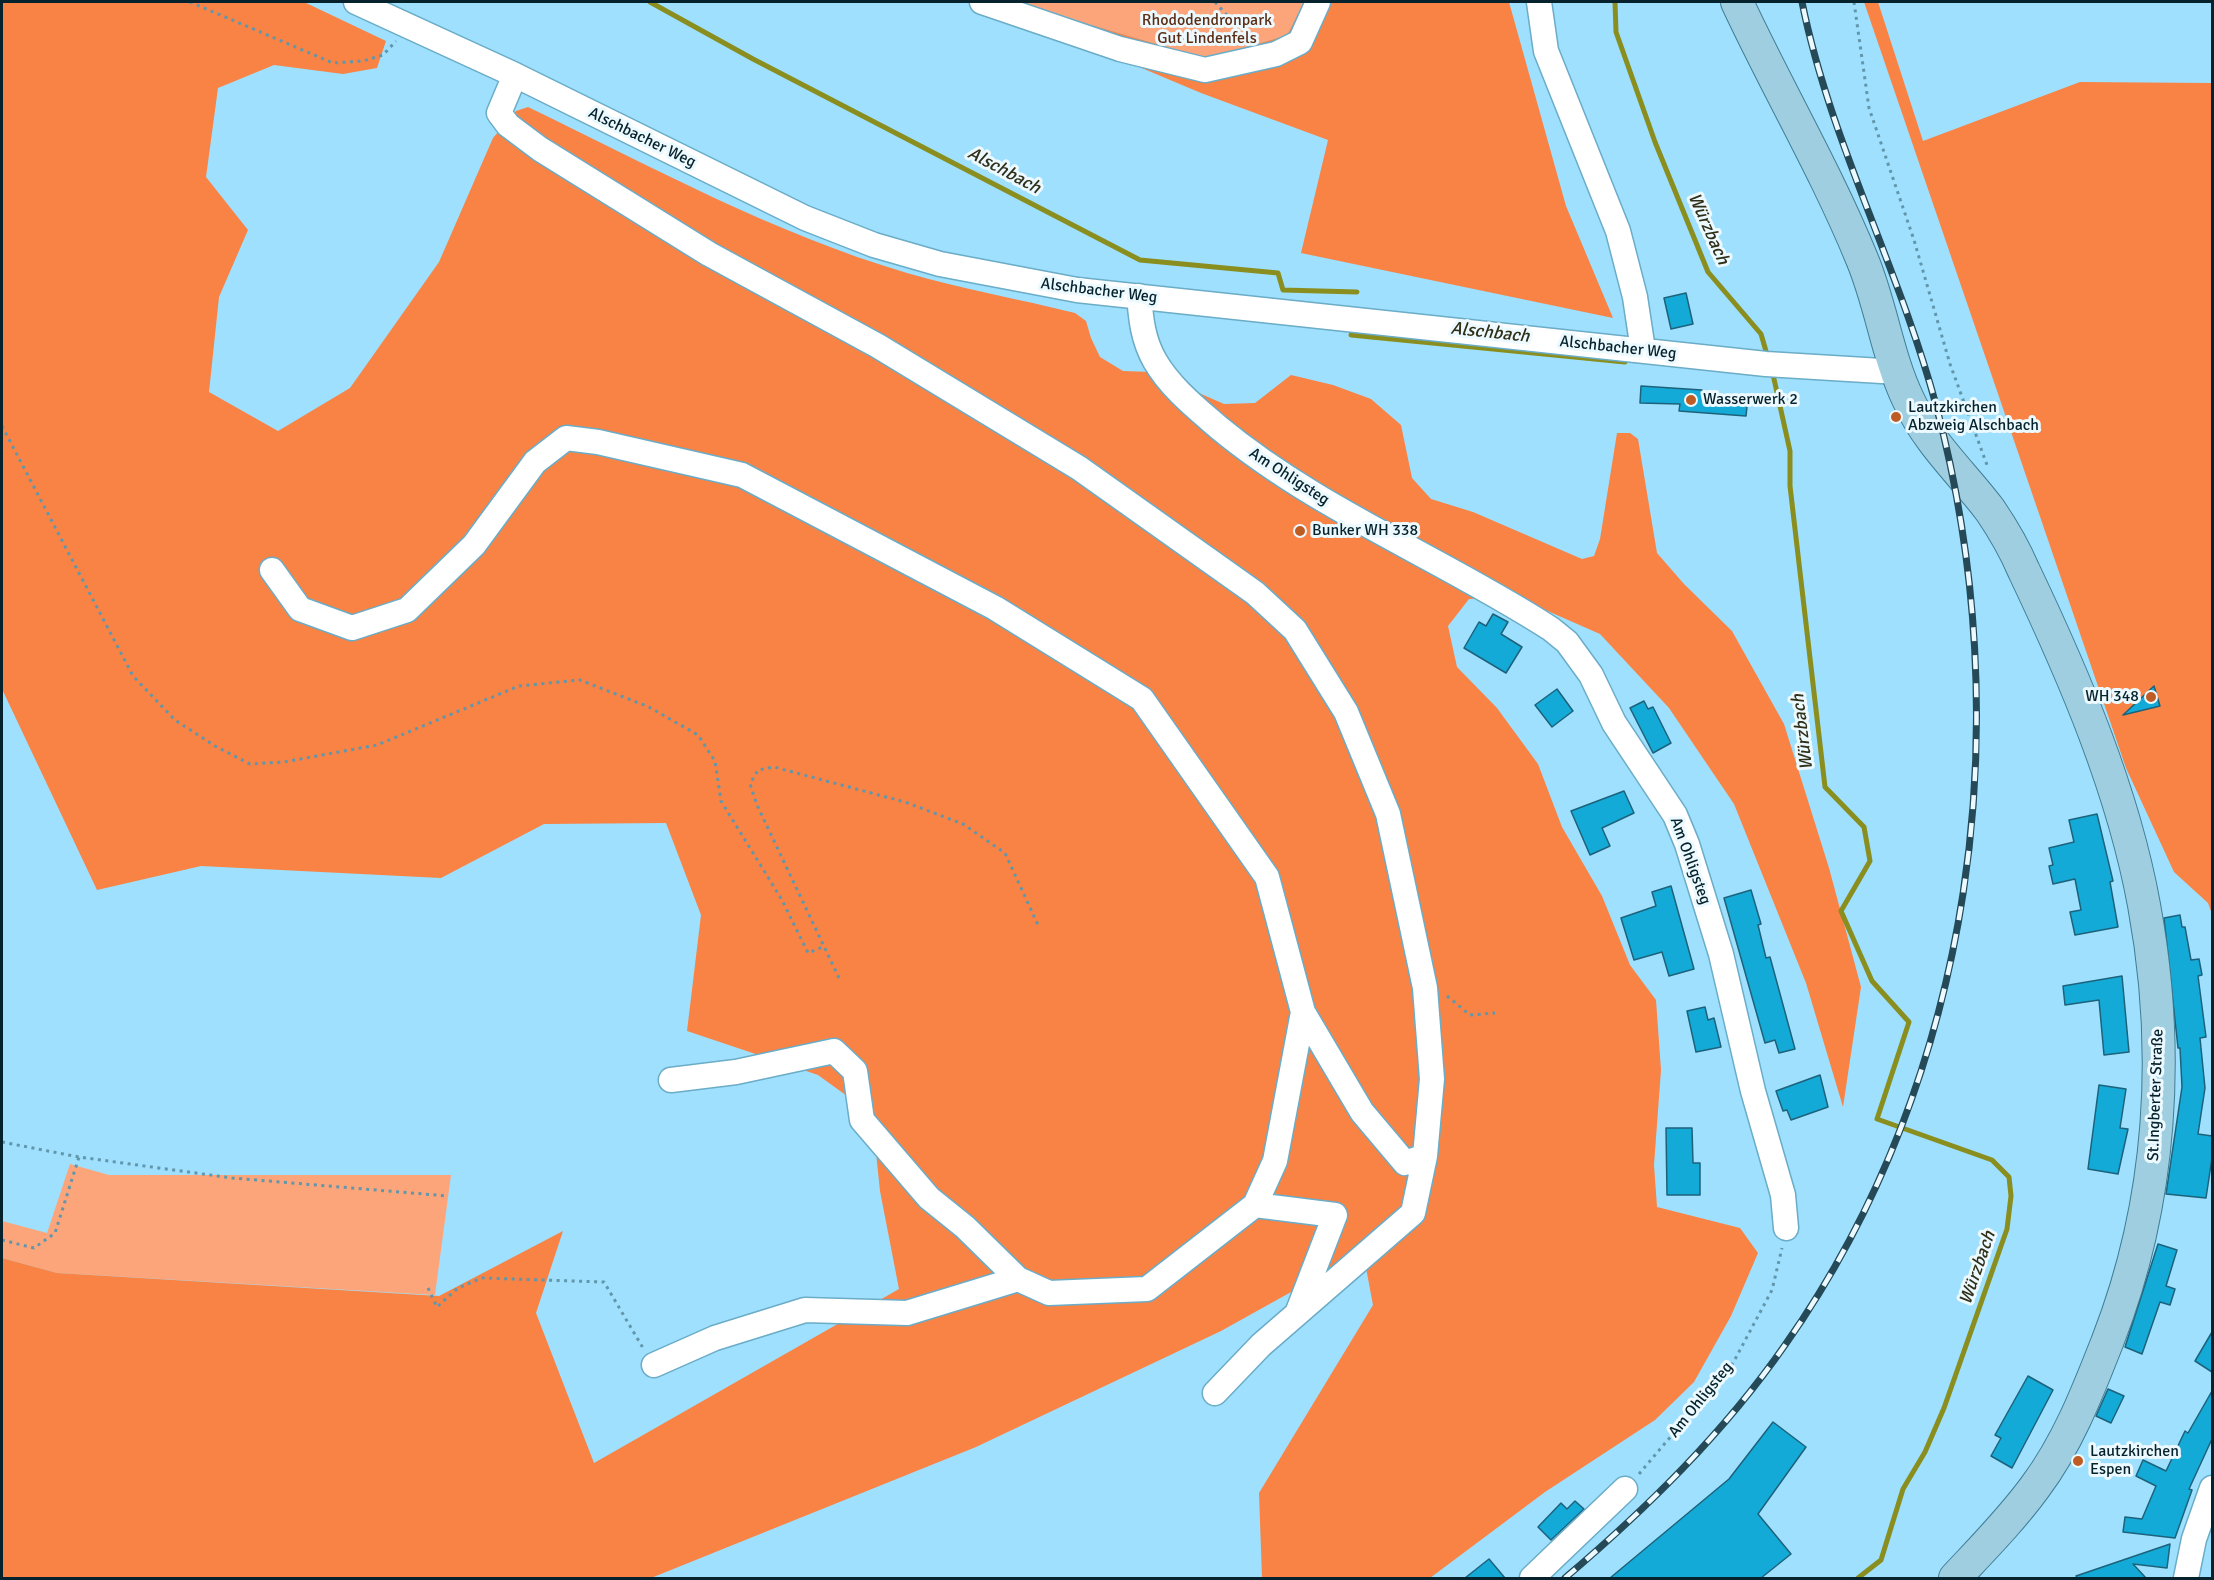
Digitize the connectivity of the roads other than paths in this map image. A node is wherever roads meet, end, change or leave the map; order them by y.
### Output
1 (982, 2) edge
2 (1318, 2) edge
3 (1539, 2) edge
4 (1737, 2) edge
5 (363, 3) edge
6 (515, 75) junction
7 (1139, 296) junction
8 (1643, 350) junction
9 (1898, 372) junction
10 (272, 570) dead end
11 (1303, 1012) junction
12 (671, 1080) dead end
13 (1425, 1156) junction
14 (1255, 1205) junction
15 (1786, 1228) road end
16 (1018, 1279) junction
17 (1296, 1315) junction
18 (654, 1365) road end
19 (1215, 1393) dead end
20 (2212, 1488) edge
21 (1625, 1489) road end
22 (1532, 1578) edge
23 (1955, 1578) edge
24 (2186, 1578) edge

1 - 2 street
3 - 8 street
4 - 9 main road, St.Ingberter Straße
5 - 6 street, Alschbacher Weg
6 - 7 street, Alschbacher Weg
6 - 13 street
7 - 8 street, Alschbacher Weg
7 - 15 street, Am Ohligsteg
8 - 9 street, Alschbacher Weg
9 - 23 main road, St.Ingberter Straße
10 - 11 street
11 - 13 street
11 - 14 street
12 - 16 street
13 - 17 street
14 - 16 street
14 - 17 street
16 - 18 street
17 - 19 street
20 - 24 street
21 - 22 street

